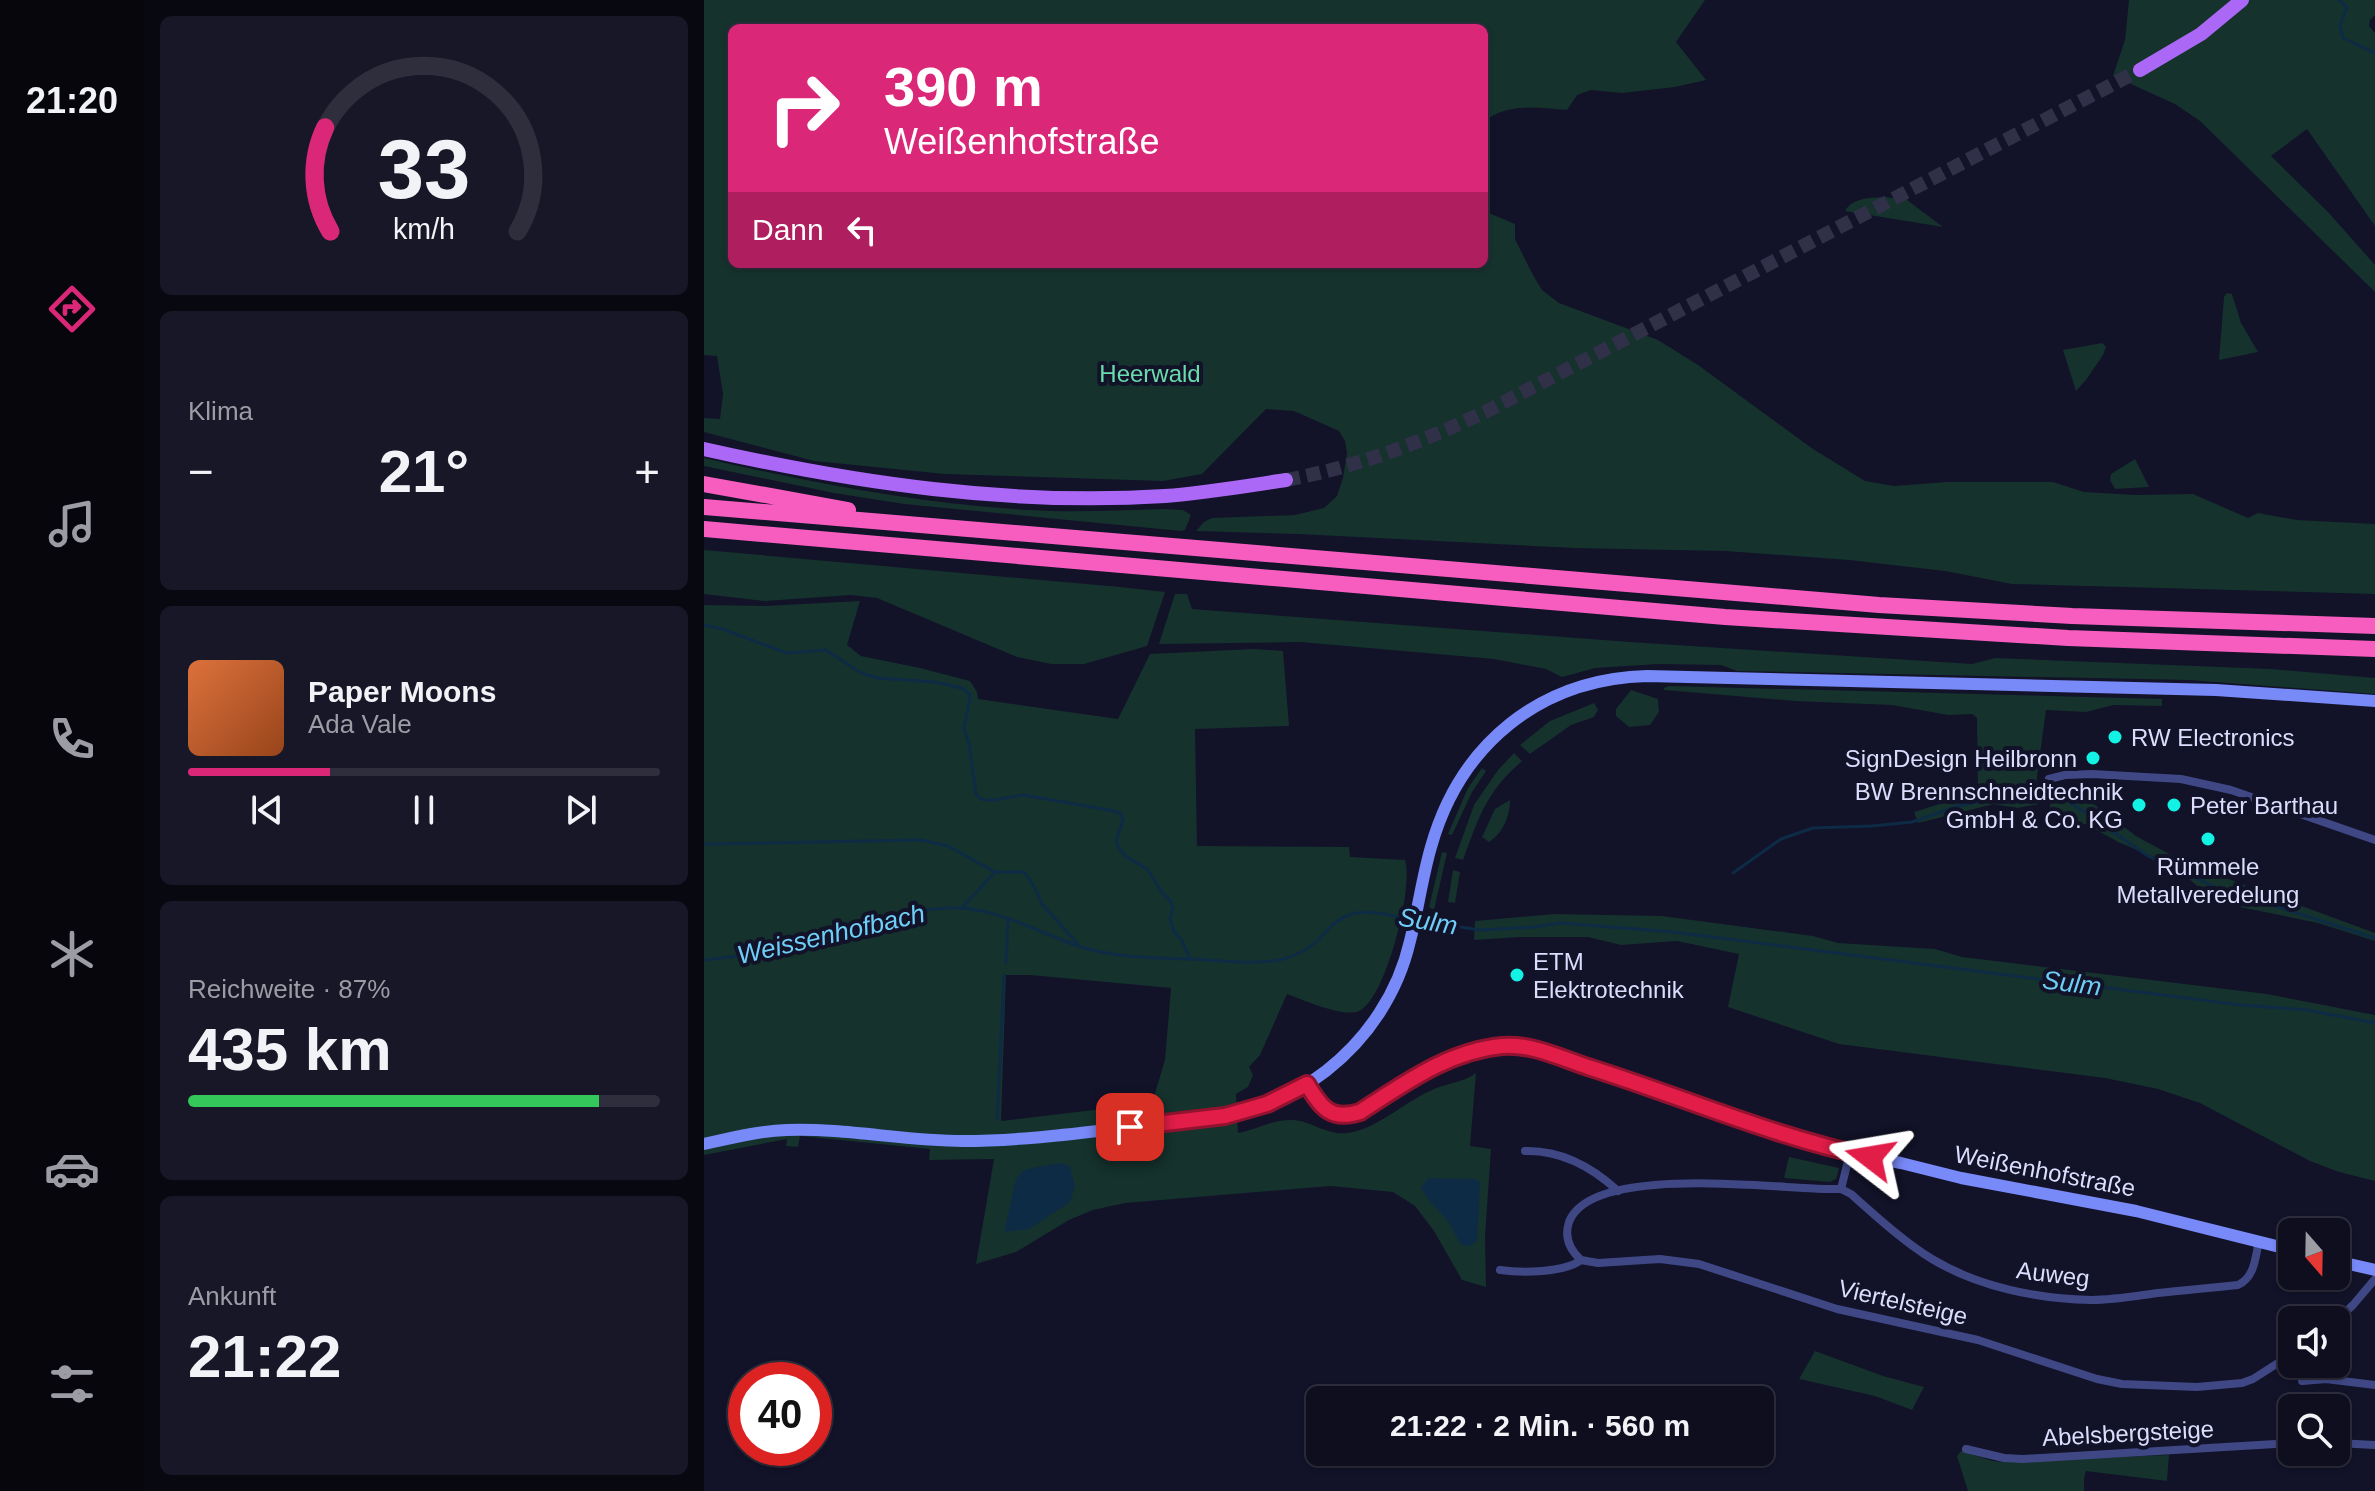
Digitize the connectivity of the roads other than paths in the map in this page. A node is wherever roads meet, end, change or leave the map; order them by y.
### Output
1 (2226, 0) edge
2 (2242, 0) edge
3 (704, 449) edge
4 (1286, 480) tunnel mouth
5 (704, 484) edge
6 (704, 507) edge
7 (908, 523) junction
8 (704, 529) edge
9 (2375, 626) edge
10 (2375, 649) edge
11 (2375, 701) edge
12 (2049, 779) dead end
13 (2375, 840) edge
14 (1307, 1084) junction
15 (704, 1144) edge
16 (1525, 1151) dead end
17 (1850, 1153) junction
18 (1841, 1189) junction
19 (1618, 1191) junction
20 (2259, 1241) junction
21 (2278, 1246) edge
22 (1581, 1260) junction
23 (2350, 1264) edge
24 (1500, 1270) dead end
25 (2375, 1270) edge
26 (2375, 1279) edge
27 (2350, 1308) edge
28 (2278, 1363) edge
29 (2302, 1381) dead end
30 (2375, 1385) edge
31 (2278, 1444) edge
32 (2350, 1444) edge
33 (2375, 1445) edge
34 (1966, 1449) dead end

1 - 2 main road
3 - 4 main road
5 - 7 highway
6 - 7 highway
7 - 9 highway
8 - 10 highway
11 - 14 street
12 - 13 street
14 - 15 street
14 - 17 street, Weißenhofstraße
16 - 19 street
17 - 18 street
17 - 20 street, Weißenhofstraße
18 - 19 street
18 - 20 street, Auweg
19 - 22 street
20 - 21 street, Weißenhofstraße
22 - 24 street, Viertelsteige
22 - 28 street, Viertelsteige
23 - 25 street
26 - 27 street
29 - 30 street
31 - 34 street, Abelsbergsteige
32 - 33 street

